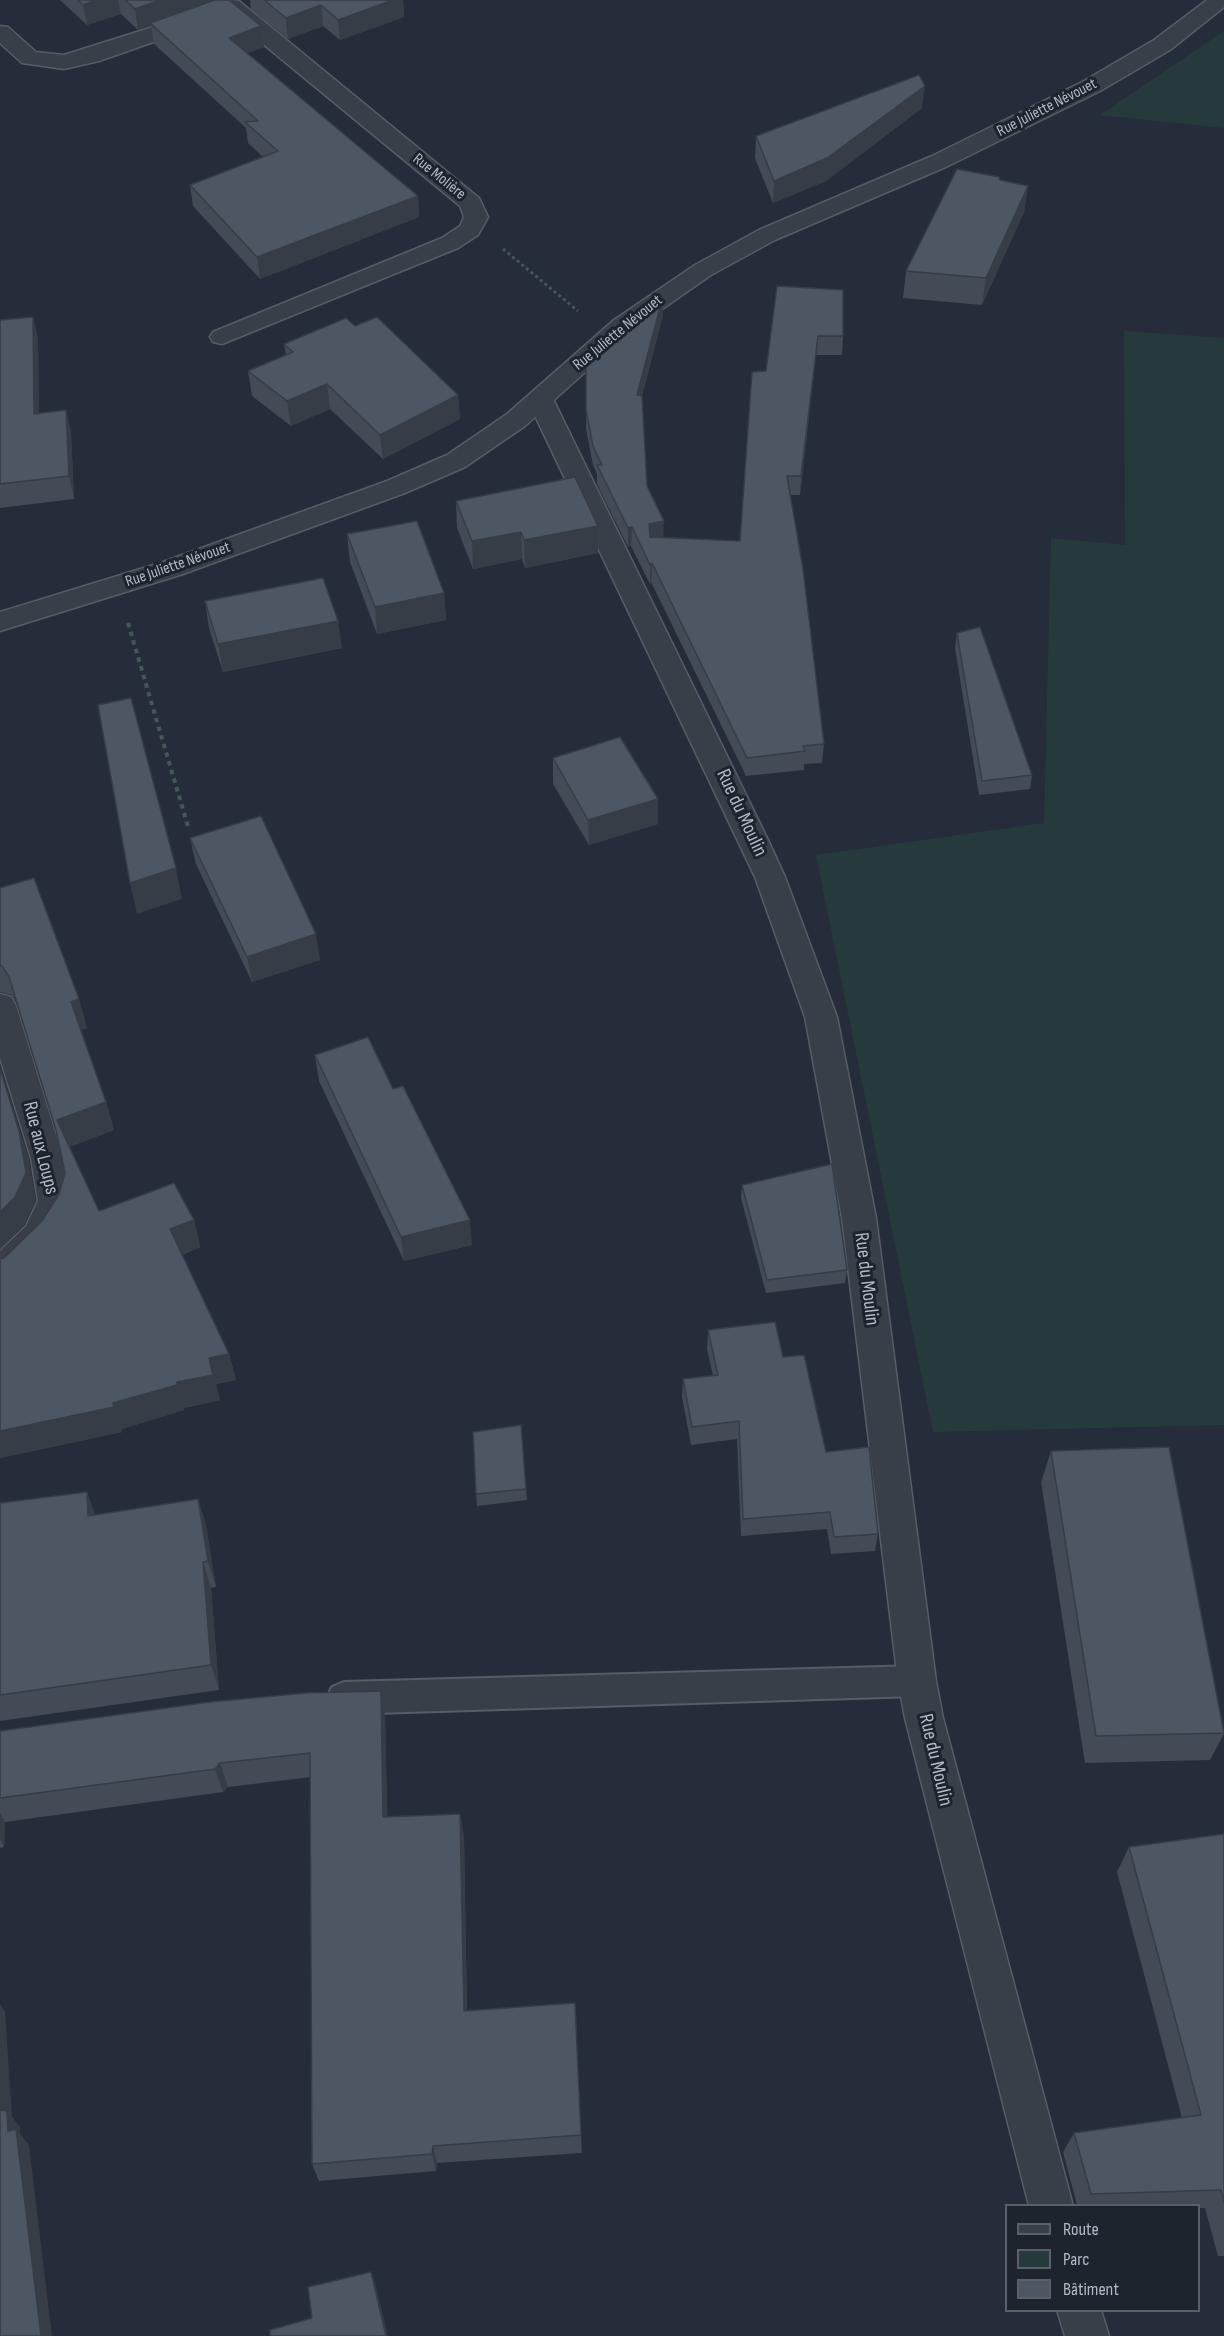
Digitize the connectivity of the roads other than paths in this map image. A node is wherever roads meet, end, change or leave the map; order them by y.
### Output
1 (1220, 0) edge
2 (240, 3) edge
3 (0, 32) edge
4 (222, 337) dead end
5 (540, 399) junction
6 (0, 622) edge
7 (0, 1006) edge
8 (0, 1273) edge
9 (917, 1682) junction
10 (318, 1699) edge
11 (1051, 2204) edge
12 (1080, 2312) edge
13 (1087, 2336) edge

1 - 5 street, Rue Juliette Névouet
2 - 3 street
2 - 4 street, Rue Molière
5 - 6 street, Rue Juliette Névouet
5 - 9 street, Rue du Moulin
7 - 8 street, Rue aux Loups
9 - 10 lane
9 - 11 street, Rue du Moulin
12 - 13 street

